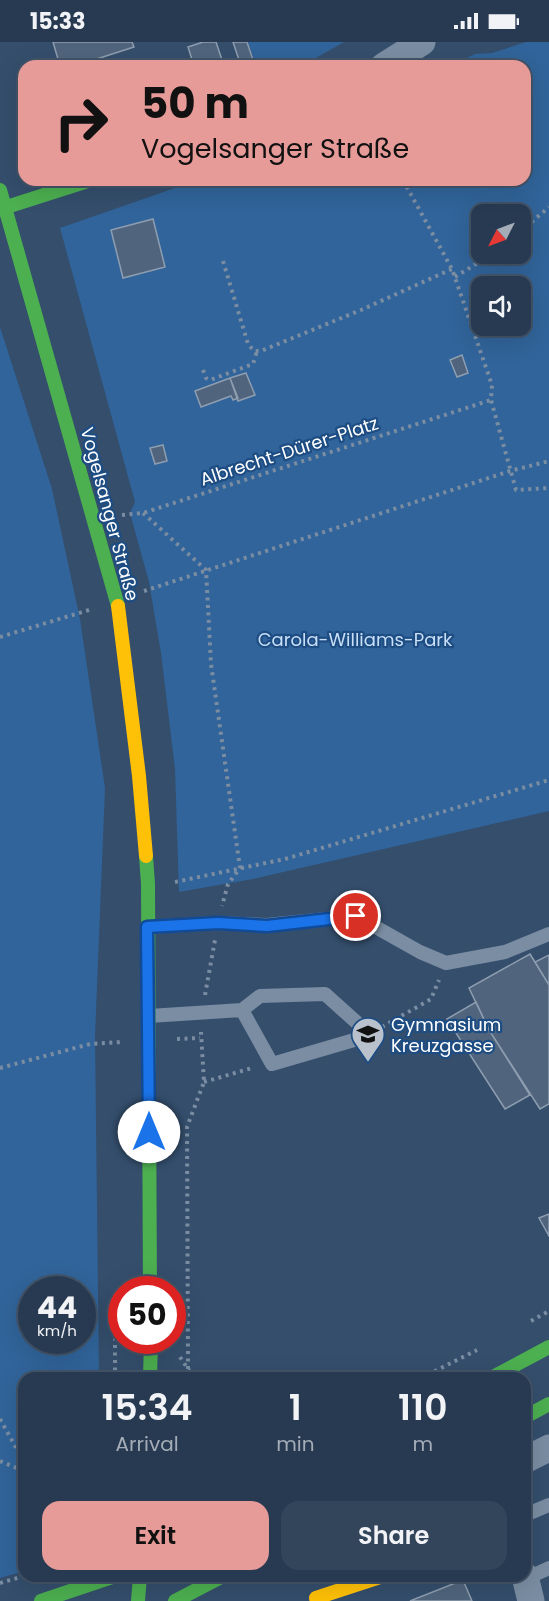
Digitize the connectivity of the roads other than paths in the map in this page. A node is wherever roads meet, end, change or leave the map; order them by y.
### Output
1 (422, 42) edge
2 (394, 60) edge
3 (72, 186) edge
4 (0, 190) edge
5 (3, 208) edge
6 (147, 927) junction
7 (549, 934) edge
8 (242, 1010) junction
9 (149, 1016) junction
10 (150, 1276) edge
11 (549, 1347) edge
12 (151, 1354) edge
13 (154, 1354) edge
14 (150, 1372) edge
15 (163, 1372) edge
16 (502, 1372) edge
17 (549, 1404) edge
18 (531, 1414) edge
19 (549, 1448) edge
20 (531, 1457) edge
21 (549, 1505) edge
22 (531, 1512) edge
23 (97, 1582) edge
24 (140, 1582) edge
25 (211, 1582) edge
26 (365, 1582) edge
27 (316, 1598) dead end
28 (41, 1601) edge
29 (138, 1601) edge
30 (175, 1601) edge

1 - 2 street
3 - 5 main road
4 - 5 main road, Vogelsanger Straße
5 - 6 main road, Vogelsanger Straße
6 - 7 lane
6 - 9 main road, Vogelsanger Straße
8 - 8 lane
8 - 9 lane
9 - 10 main road, Vogelsanger Straße
11 - 16 main road
12 - 14 main road
13 - 15 main road
17 - 18 main road
19 - 20 street
21 - 22 lane
23 - 28 main road
24 - 29 main road
25 - 30 main road
26 - 27 main road

